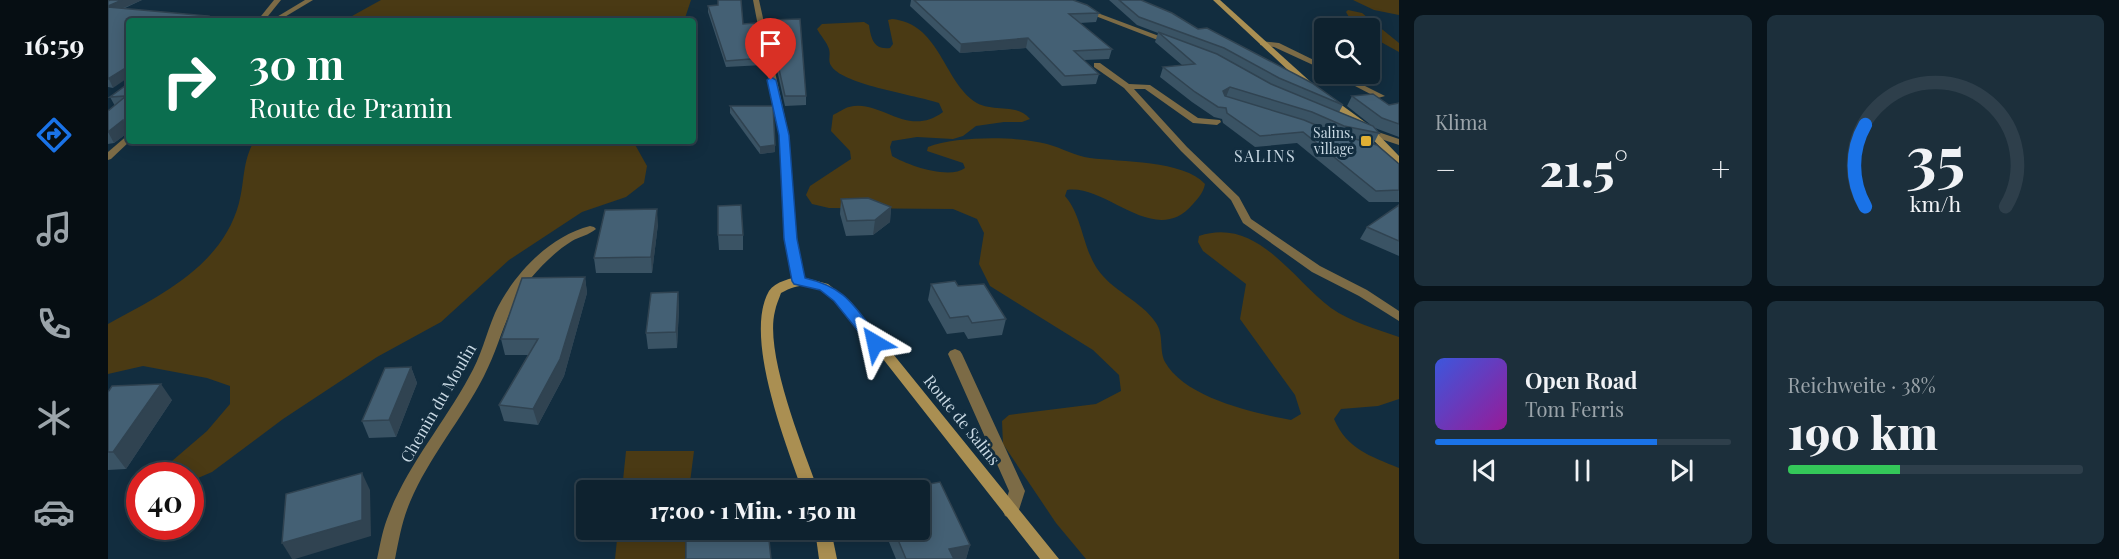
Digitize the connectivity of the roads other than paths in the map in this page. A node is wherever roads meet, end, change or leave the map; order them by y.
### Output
1 (278, 0) edge
2 (310, 0) edge
3 (756, 0) edge
4 (1057, 0) edge
5 (1216, 0) edge
6 (263, 18) edge
7 (278, 18) edge
8 (1263, 43) junction
9 (1179, 45) edge
10 (1314, 63) edge
11 (1096, 65) dead end
12 (1356, 84) edge
13 (1127, 86) junction
14 (1381, 96) edge
15 (1217, 122) dead end
16 (1348, 125) edge
17 (1372, 133) junction
18 (126, 140) edge
19 (1399, 142) edge
20 (1378, 153) edge
21 (108, 157) edge
22 (1397, 159) edge
23 (590, 230) dead end
24 (799, 281) junction
25 (1399, 317) edge
26 (955, 354) dead end
27 (807, 480) edge
28 (1011, 511) junction
29 (825, 540) edge
30 (387, 559) edge
31 (828, 559) edge
32 (1050, 559) edge

1 - 6 street
2 - 7 street
3 - 24 street
4 - 9 street
5 - 8 street
8 - 10 street
8 - 17 street
11 - 13 street
12 - 14 street
13 - 15 street
13 - 25 street
16 - 17 street
17 - 19 street
17 - 22 street
18 - 21 street
20 - 22 street
23 - 30 street, Chemin du Moulin
24 - 27 street
24 - 28 street, Route de Salins
26 - 28 street
28 - 32 street, Route de Salins
29 - 31 street

